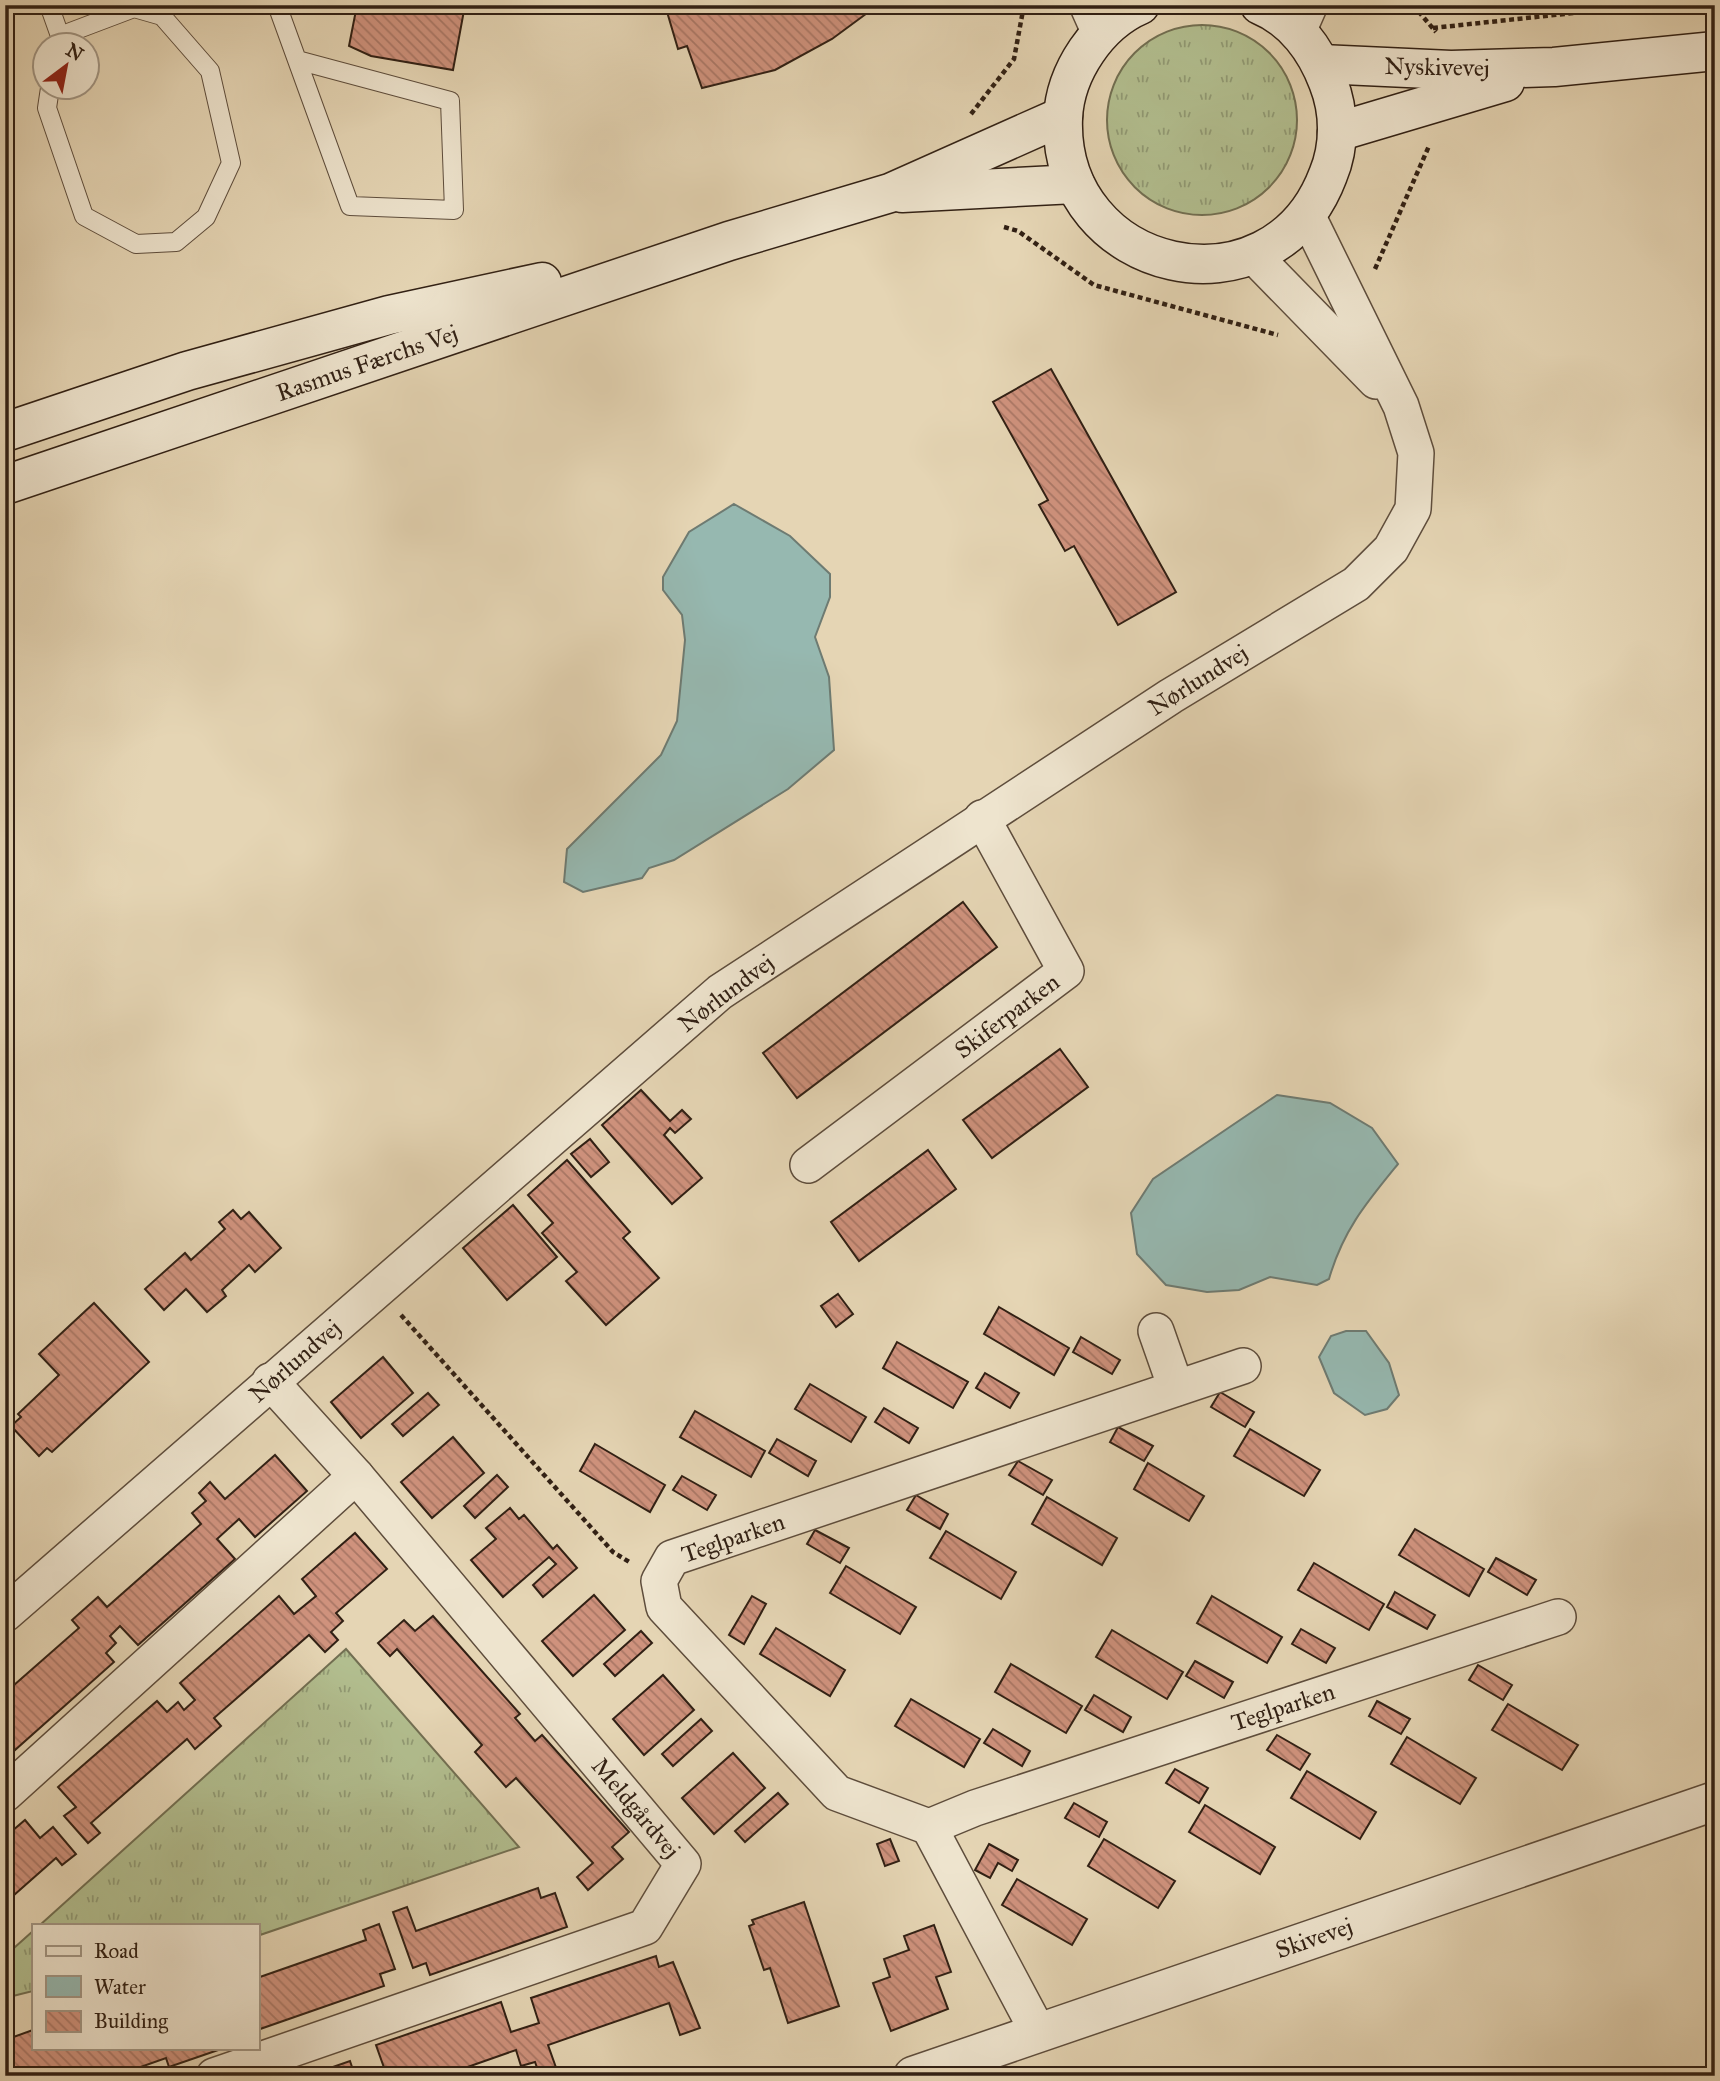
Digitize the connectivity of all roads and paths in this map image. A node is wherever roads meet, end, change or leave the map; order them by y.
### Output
1 (48, 5) edge
2 (277, 5) edge
3 (1024, 5) edge
4 (1140, 5) edge
5 (1260, 5) edge
6 (1413, 5) edge
7 (1648, 5) edge
8 (1302, 18) edge
9 (1095, 19) edge
10 (1433, 28) junction
11 (56, 32) edge
12 (79, 32) edge
13 (1715, 51) edge
14 (297, 60) junction
15 (1321, 64) junction
16 (1452, 84) junction
17 (48, 102) edge
18 (1063, 116) junction
19 (1337, 132) junction
20 (946, 166) junction
21 (1075, 184) junction
22 (890, 193) junction
23 (1307, 215) junction
24 (995, 225) dead end
25 (729, 241) junction
26 (1253, 255) junction
27 (1343, 324) junction
28 (5, 432) edge
29 (5, 485) edge
30 (982, 818) junction
31 (808, 1165) dead end
32 (377, 1289) junction
33 (1156, 1331) dead end
34 (1243, 1366) dead end
35 (270, 1381) junction
36 (1176, 1388) junction
37 (356, 1476) junction
38 (659, 1581) junction
39 (5, 1615) edge
40 (1558, 1618) dead end
41 (5, 1794) edge
42 (1715, 1801) edge
43 (929, 1827) junction
44 (1038, 2032) junction
45 (214, 2076) edge
46 (913, 2076) edge

1 - 11 lane
2 - 14 lane
3 - 20 path
4 - 9 main road
5 - 8 main road
6 - 10 path
7 - 10 path
8 - 15 main road
9 - 18 main road
10 - 16 path
12 - 17 lane
13 - 16 main road, Nyskivevej
14 - 14 lane
15 - 16 main road, Nyskivevej
15 - 19 main road
16 - 19 main road, Nyskivevej
16 - 27 path
18 - 20 main road, Rasmus Færchs Vej
18 - 21 main road
19 - 23 main road
20 - 22 main road, Rasmus Færchs Vej
21 - 22 main road, Rasmus Færchs Vej
21 - 26 main road
22 - 25 main road, Rasmus Færchs Vej
23 - 26 main road
23 - 27 street, Nørlundvej
24 - 27 path
25 - 28 main road, Rasmus Færchs Vej
25 - 29 main road, Rasmus Færchs Vej
26 - 27 street, Nørlundvej
27 - 30 street, Nørlundvej
30 - 31 street, Skiferparken
30 - 32 street, Nørlundvej
32 - 35 street, Nørlundvej
32 - 38 path
33 - 36 street
34 - 36 street, Teglparken
35 - 37 street, Meldgårdvej
35 - 39 street, Nørlundvej
36 - 38 street, Teglparken
37 - 41 street
37 - 45 street, Meldgårdvej
38 - 43 street, Teglparken
40 - 43 street, Teglparken
42 - 44 main road, Skivevej
43 - 44 street
44 - 46 main road, Skivevej

